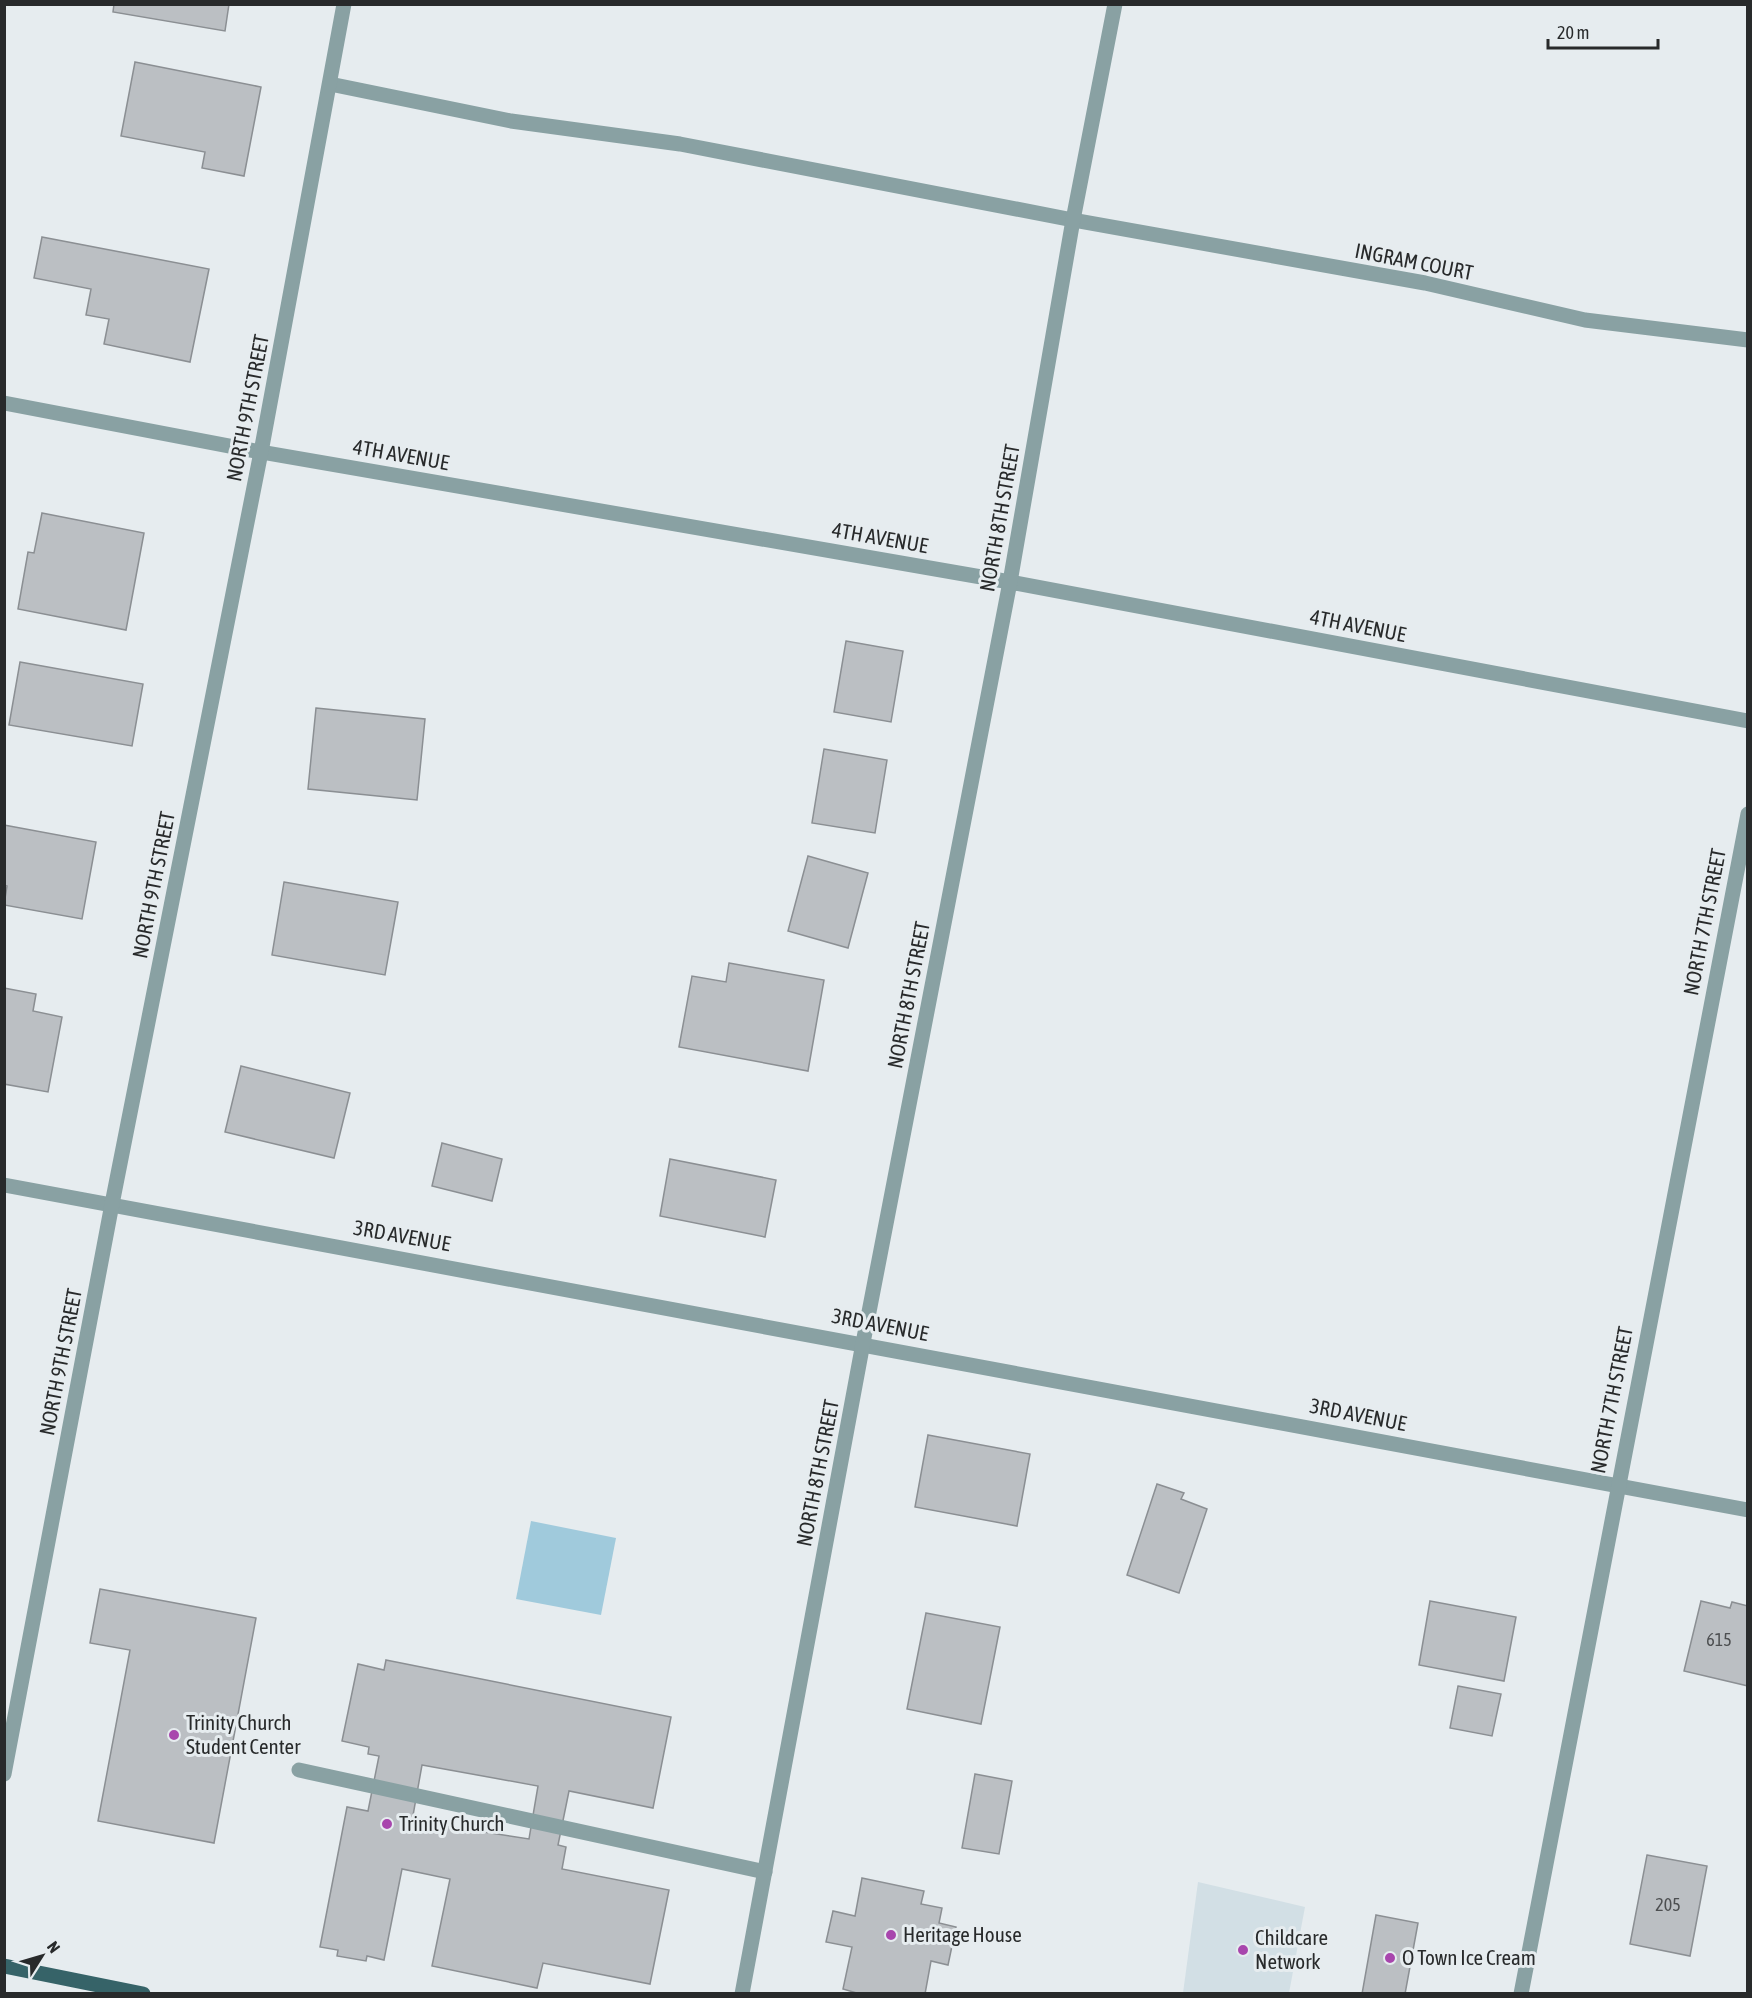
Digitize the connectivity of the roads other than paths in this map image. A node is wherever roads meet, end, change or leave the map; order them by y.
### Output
1 (344, 4) edge
2 (1115, 4) edge
3 (330, 84) junction
4 (1073, 220) junction
5 (1748, 340) edge
6 (4, 403) edge
7 (261, 452) junction
8 (1010, 582) junction
9 (1748, 722) edge
10 (1748, 814) edge
11 (4, 1185) edge
12 (112, 1204) junction
13 (863, 1343) junction
14 (1617, 1485) junction
15 (1748, 1510) edge
16 (299, 1770) dead end
17 (4, 1773) edge
18 (765, 1872) junction
19 (4, 1966) edge
20 (143, 1994) edge
21 (742, 1994) edge
22 (1521, 1994) edge

1 - 3 street, NORTH 9TH STREET
2 - 4 street, NORTH 8TH STREET
3 - 4 street, INGRAM COURT
3 - 7 street, NORTH 9TH STREET
4 - 5 street, INGRAM COURT
4 - 8 street, NORTH 8TH STREET
6 - 7 street, 4TH AVENUE
7 - 8 street, 4TH AVENUE
7 - 12 street, NORTH 9TH STREET
8 - 9 street, 4TH AVENUE
8 - 13 street, NORTH 8TH STREET
10 - 14 street, NORTH 7TH STREET
11 - 12 street, 3RD AVENUE
12 - 13 street, 3RD AVENUE
12 - 17 street, NORTH 9TH STREET
13 - 14 street, 3RD AVENUE
13 - 18 street, NORTH 8TH STREET
14 - 15 street, 3RD AVENUE
14 - 22 street, NORTH 7TH STREET
16 - 18 street
18 - 21 street, NORTH 8TH STREET
19 - 20 main road

